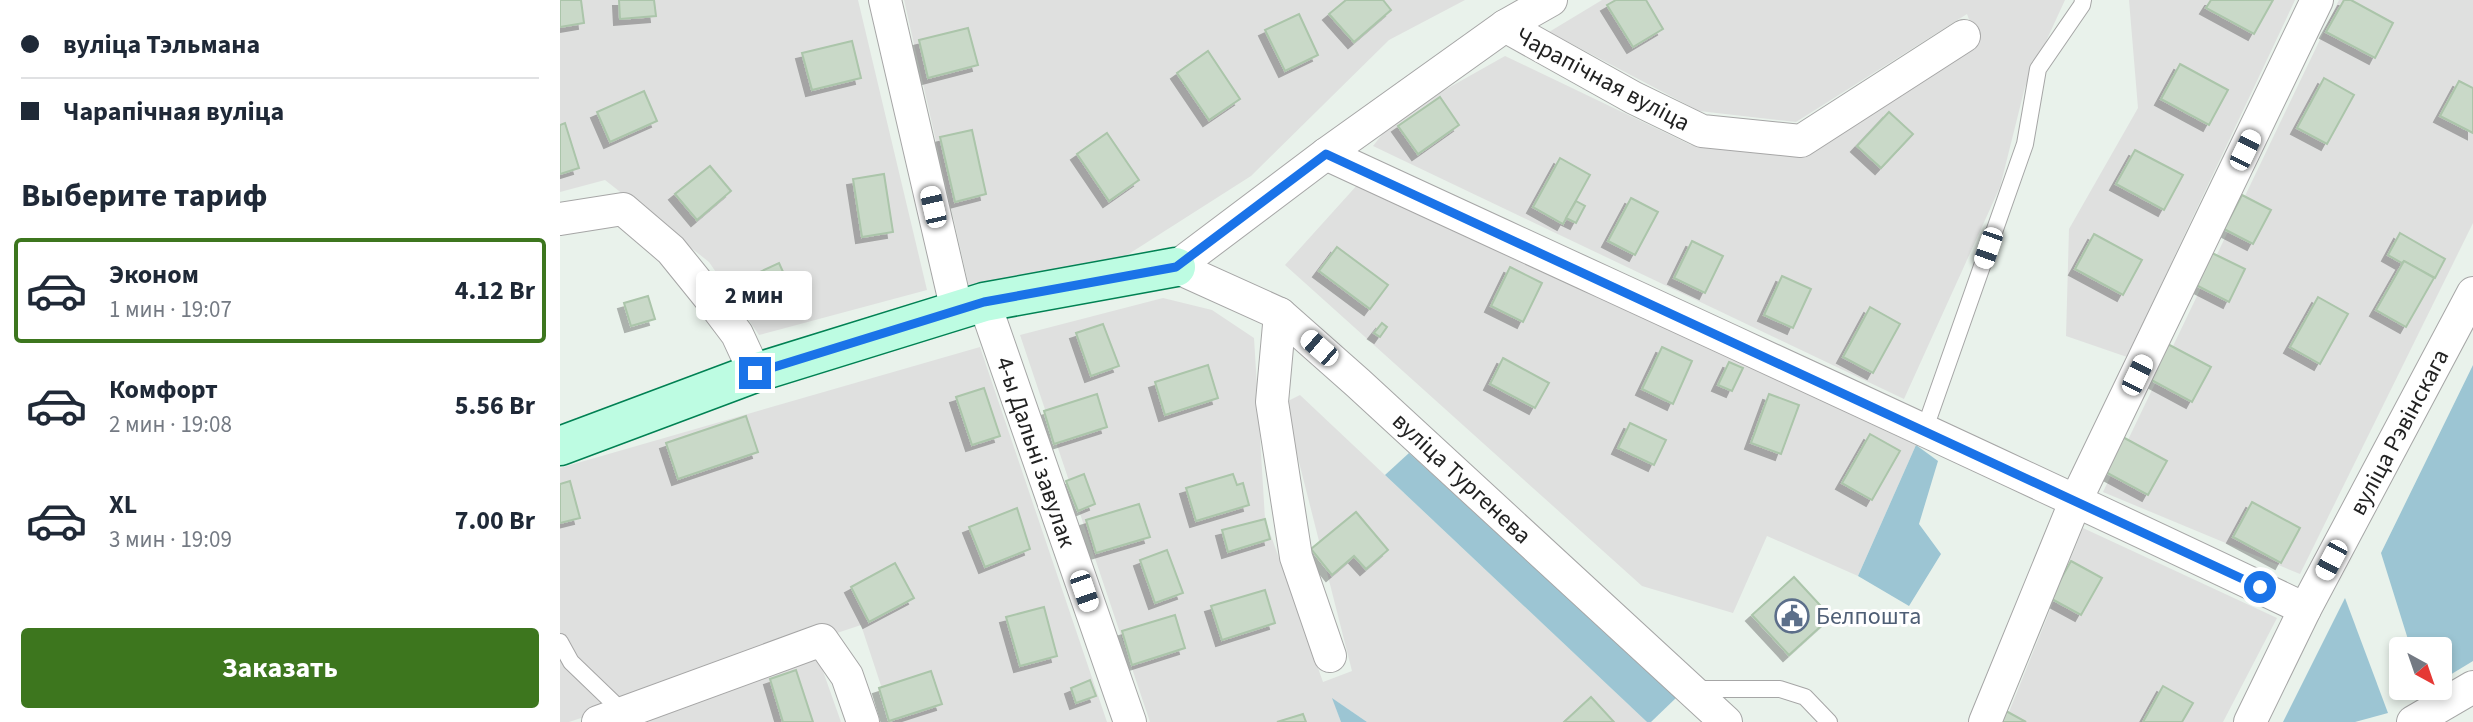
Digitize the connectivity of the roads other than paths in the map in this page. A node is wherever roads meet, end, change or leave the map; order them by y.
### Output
1 (885, 0) edge
2 (1551, 0) edge
3 (2083, 0) edge
4 (2317, 0) edge
5 (1505, 26) junction
6 (1964, 36) dead end
7 (1326, 154) junction
8 (560, 219) edge
9 (1176, 267) junction
10 (2473, 293) edge
11 (970, 306) junction
12 (1280, 314) junction
13 (755, 373) junction
14 (1924, 431) junction
15 (560, 446) edge
16 (2076, 500) junction
17 (2305, 609) junction
18 (560, 642) edge
19 (1330, 656) dead end
20 (2473, 687) edge
21 (1690, 689) junction
22 (616, 719) edge
23 (1718, 720) edge
24 (863, 722) edge
25 (1130, 722) edge
26 (1829, 722) edge
27 (1985, 722) edge
28 (2250, 722) edge
29 (2413, 722) edge

1 - 11 street, 4-ы Дальні завулак
2 - 5 street, Чарапічная вуліца
3 - 14 lane
4 - 16 street
5 - 6 street, Чарапічная вуліца
5 - 7 street, Чарапічная вуліца
7 - 9 street, Чарапічная вуліца
7 - 14 street
8 - 13 street
9 - 11 street, Чарапічная вуліца
9 - 12 street, вуліца Тургенева
10 - 17 street, вуліца Рэвінскага
11 - 13 street, Чарапічная вуліца
11 - 25 street, 4-ы Дальні завулак
12 - 19 street
12 - 21 street, вуліца Тургенева
13 - 15 street, Чарапічная вуліца
14 - 16 street
16 - 17 street
16 - 27 street
17 - 28 street, вуліца Рэвінскага
18 - 22 lane
20 - 29 street
21 - 23 street, вуліца Тургенева
21 - 26 lane
22 - 24 street

